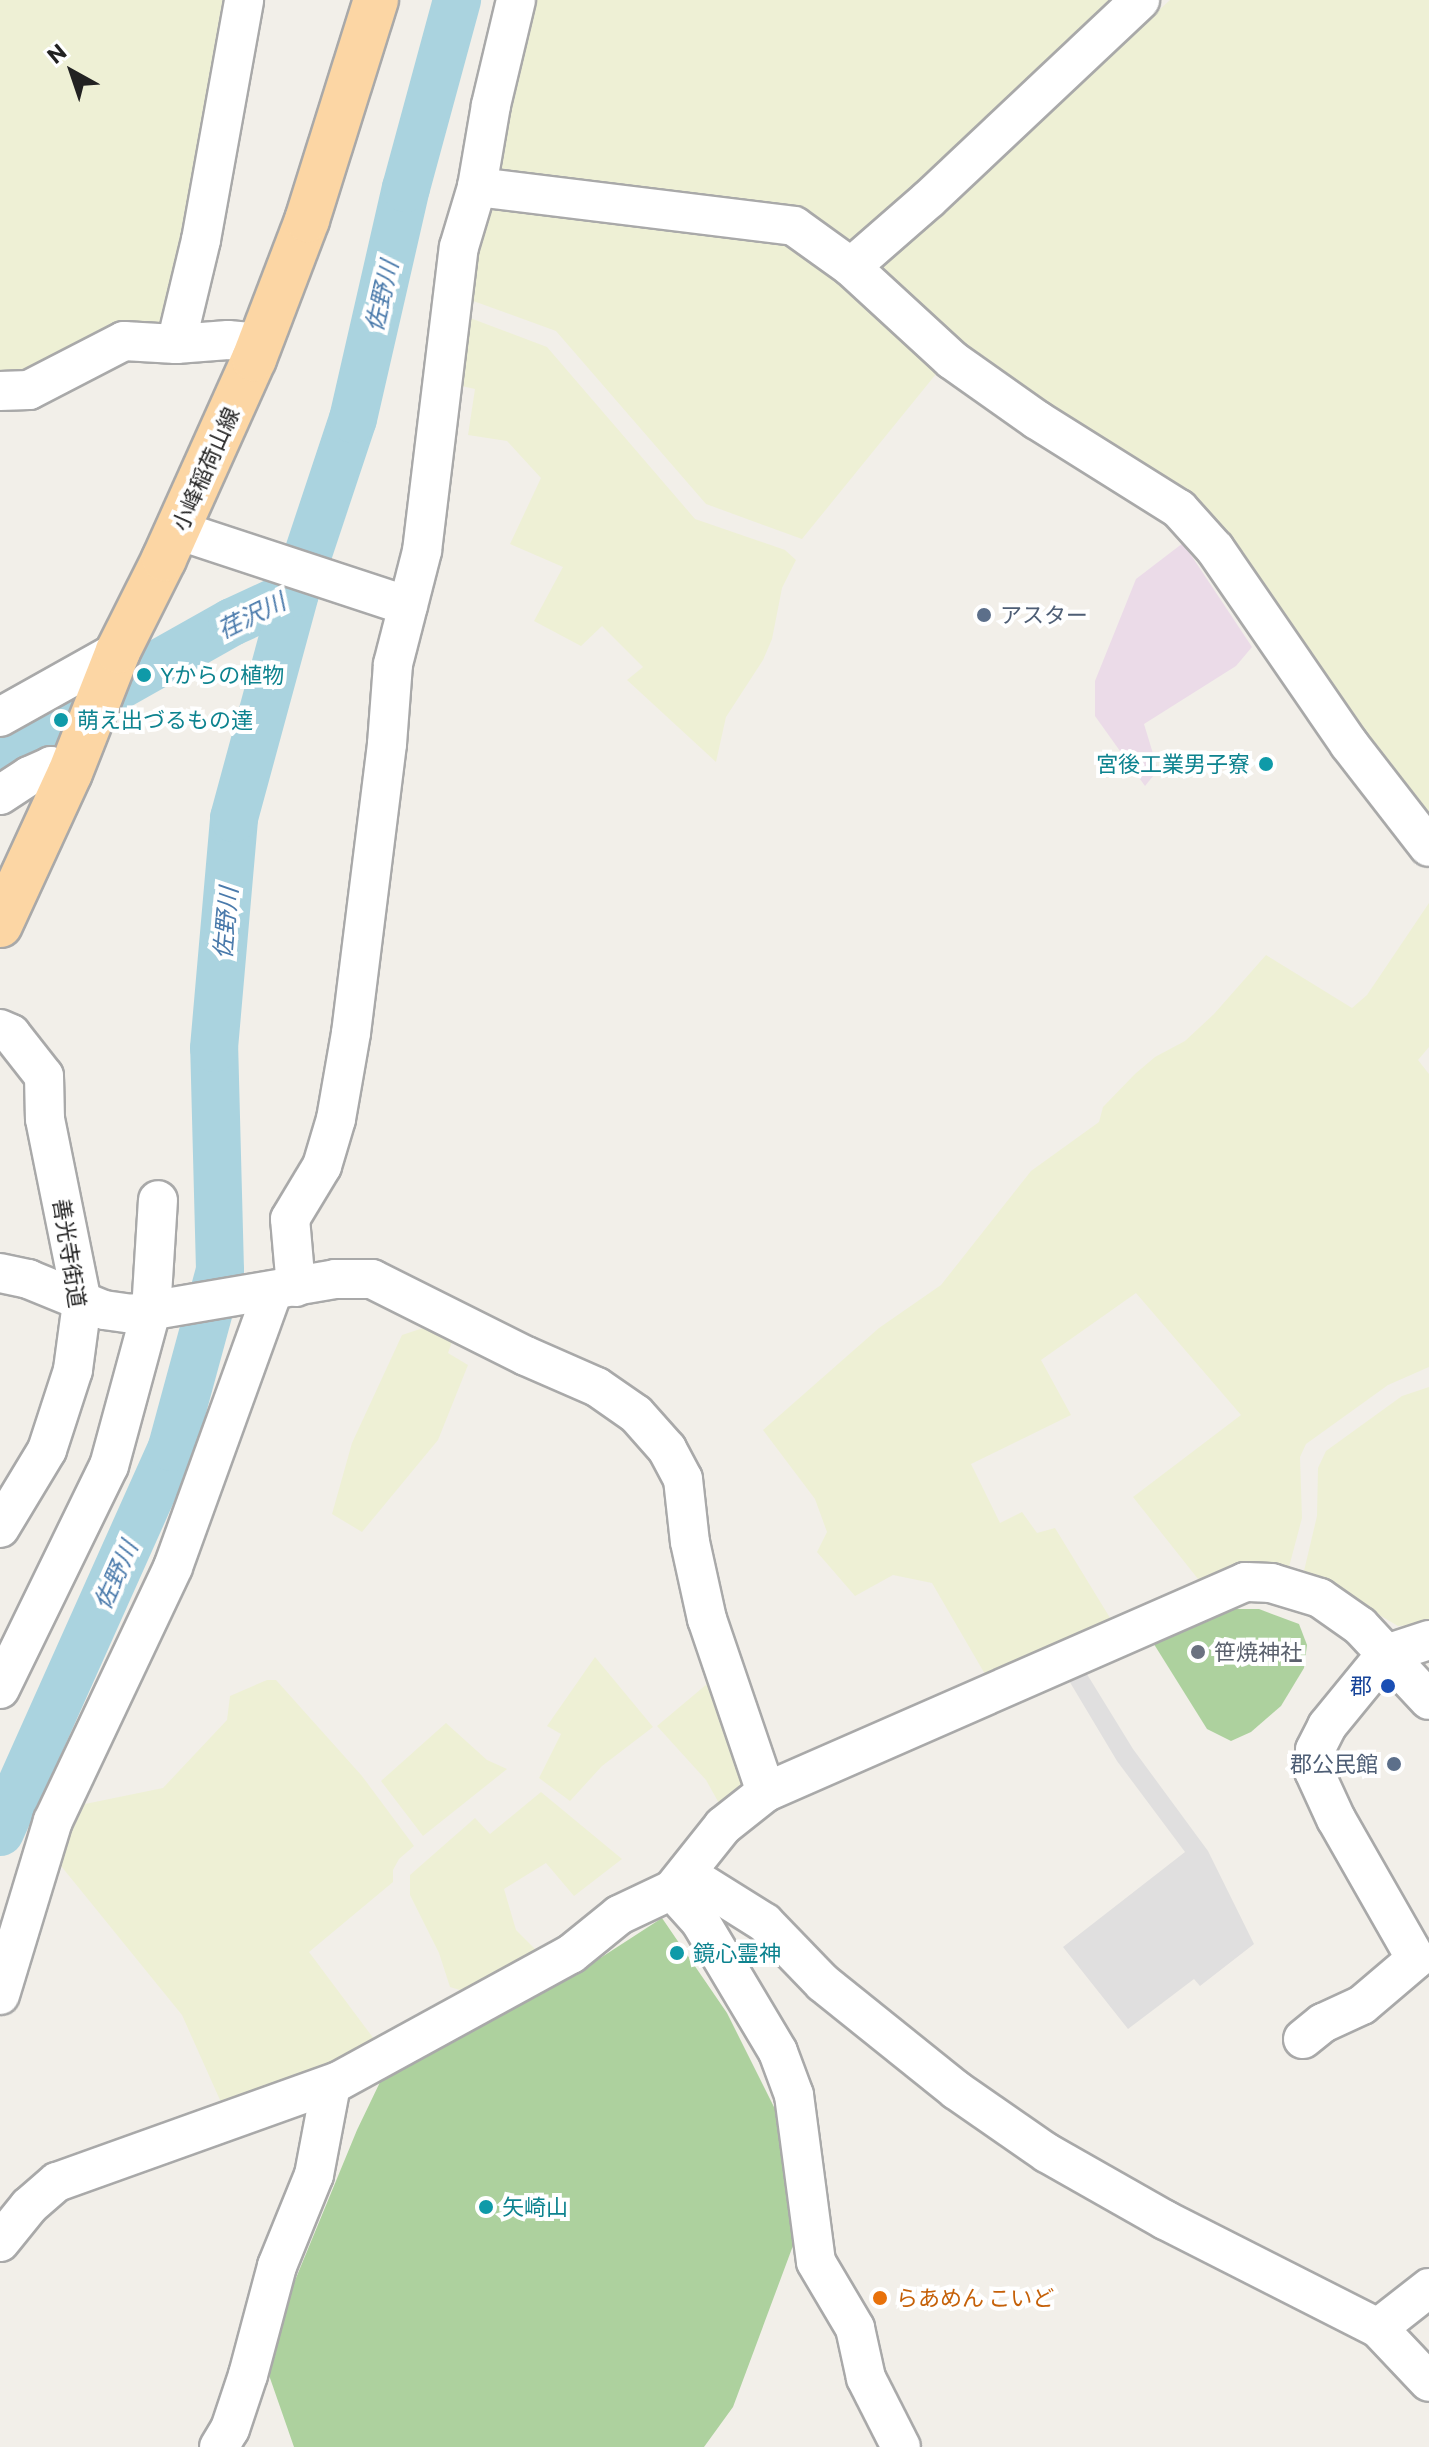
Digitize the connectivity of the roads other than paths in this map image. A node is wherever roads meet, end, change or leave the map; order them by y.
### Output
1 (244, 0) edge
2 (376, 0) edge
3 (516, 0) edge
4 (1140, 0) edge
5 (477, 187) junction
6 (851, 267) junction
7 (261, 343) junction
8 (176, 344) junction
9 (0, 391) edge
10 (177, 530) junction
11 (408, 606) junction
12 (116, 656) junction
13 (0, 717) edge
14 (78, 754) junction
15 (0, 795) edge
16 (1429, 847) edge
17 (0, 925) edge
18 (0, 1029) edge
19 (158, 1200) dead end
20 (0, 1273) edge
21 (275, 1290) junction
22 (82, 1303) junction
23 (155, 1311) junction
24 (0, 1528) edge
25 (1429, 1640) edge
26 (1386, 1654) junction
27 (0, 1689) edge
28 (1429, 1700) edge
29 (766, 1792) junction
30 (680, 1882) junction
31 (0, 1995) edge
32 (1303, 2039) dead end
33 (331, 2085) junction
34 (0, 2242) edge
35 (1429, 2288) edge
36 (1378, 2328) junction
37 (1429, 2382) edge
38 (219, 2447) edge
39 (901, 2447) edge

1 - 8 street
2 - 7 main road, 小峰稲荷山線
3 - 5 street
4 - 6 street
5 - 6 street
5 - 11 street
6 - 16 street
7 - 8 street
7 - 10 main road, 小峰稲荷山線
8 - 9 street
10 - 11 street
10 - 12 main road, 小峰稲荷山線
11 - 21 street
12 - 13 street
12 - 14 main road, 小峰稲荷山線
14 - 15 street
14 - 17 main road, 小峰稲荷山線
18 - 22 street, 善光寺街道
19 - 23 street
20 - 22 street
21 - 23 street
21 - 29 street
21 - 31 street
22 - 23 street
22 - 24 street, 善光寺街道
23 - 27 street
25 - 26 street
26 - 28 street
26 - 29 street
26 - 32 street
29 - 30 street
30 - 33 street
30 - 36 street
30 - 39 street
33 - 34 street
33 - 38 street
35 - 36 street
36 - 37 street

